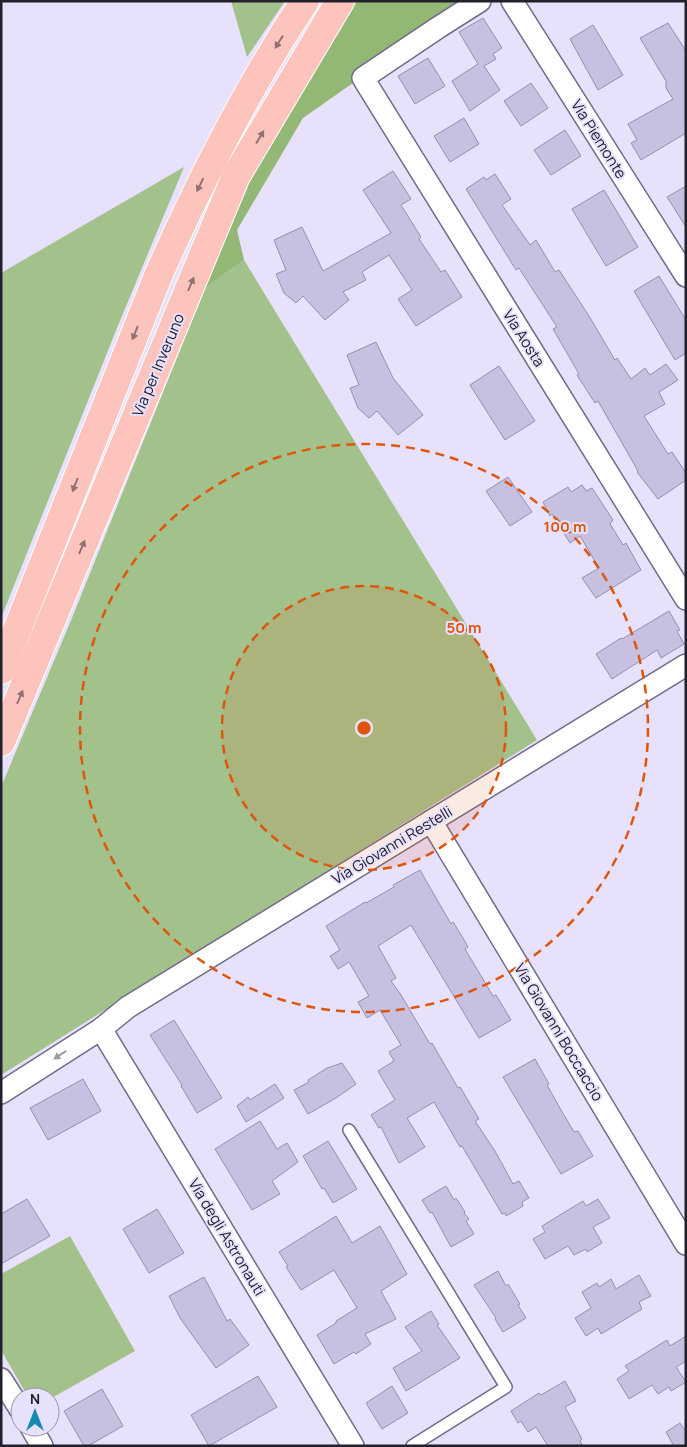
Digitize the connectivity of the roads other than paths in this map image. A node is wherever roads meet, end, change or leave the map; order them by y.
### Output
1 (305, 1) edge
2 (340, 1) edge
3 (480, 1) edge
4 (512, 1) edge
5 (686, 276) edge
6 (686, 599) edge
7 (686, 665) edge
8 (1, 670) edge
9 (1, 742) edge
10 (431, 821) junction
11 (101, 1029) junction
12 (1, 1093) edge
13 (349, 1130) dead end
14 (686, 1244) edge
15 (1, 1379) edge
16 (10, 1393) edge
17 (353, 1446) edge
18 (412, 1446) edge

1 -> 8 main road
9 -> 2 main road, Via per Inveruno
3 - 6 street, Via Aosta
4 - 5 street, Via Piemonte
7 - 10 street, Via Giovanni Restelli
10 - 11 street, Via Giovanni Restelli
10 - 14 street, Via Giovanni Boccaccio
11 -> 12 street, Via Giovanni Restelli
11 - 17 street, Via degli Astronauti
13 - 18 lane
15 - 16 street

